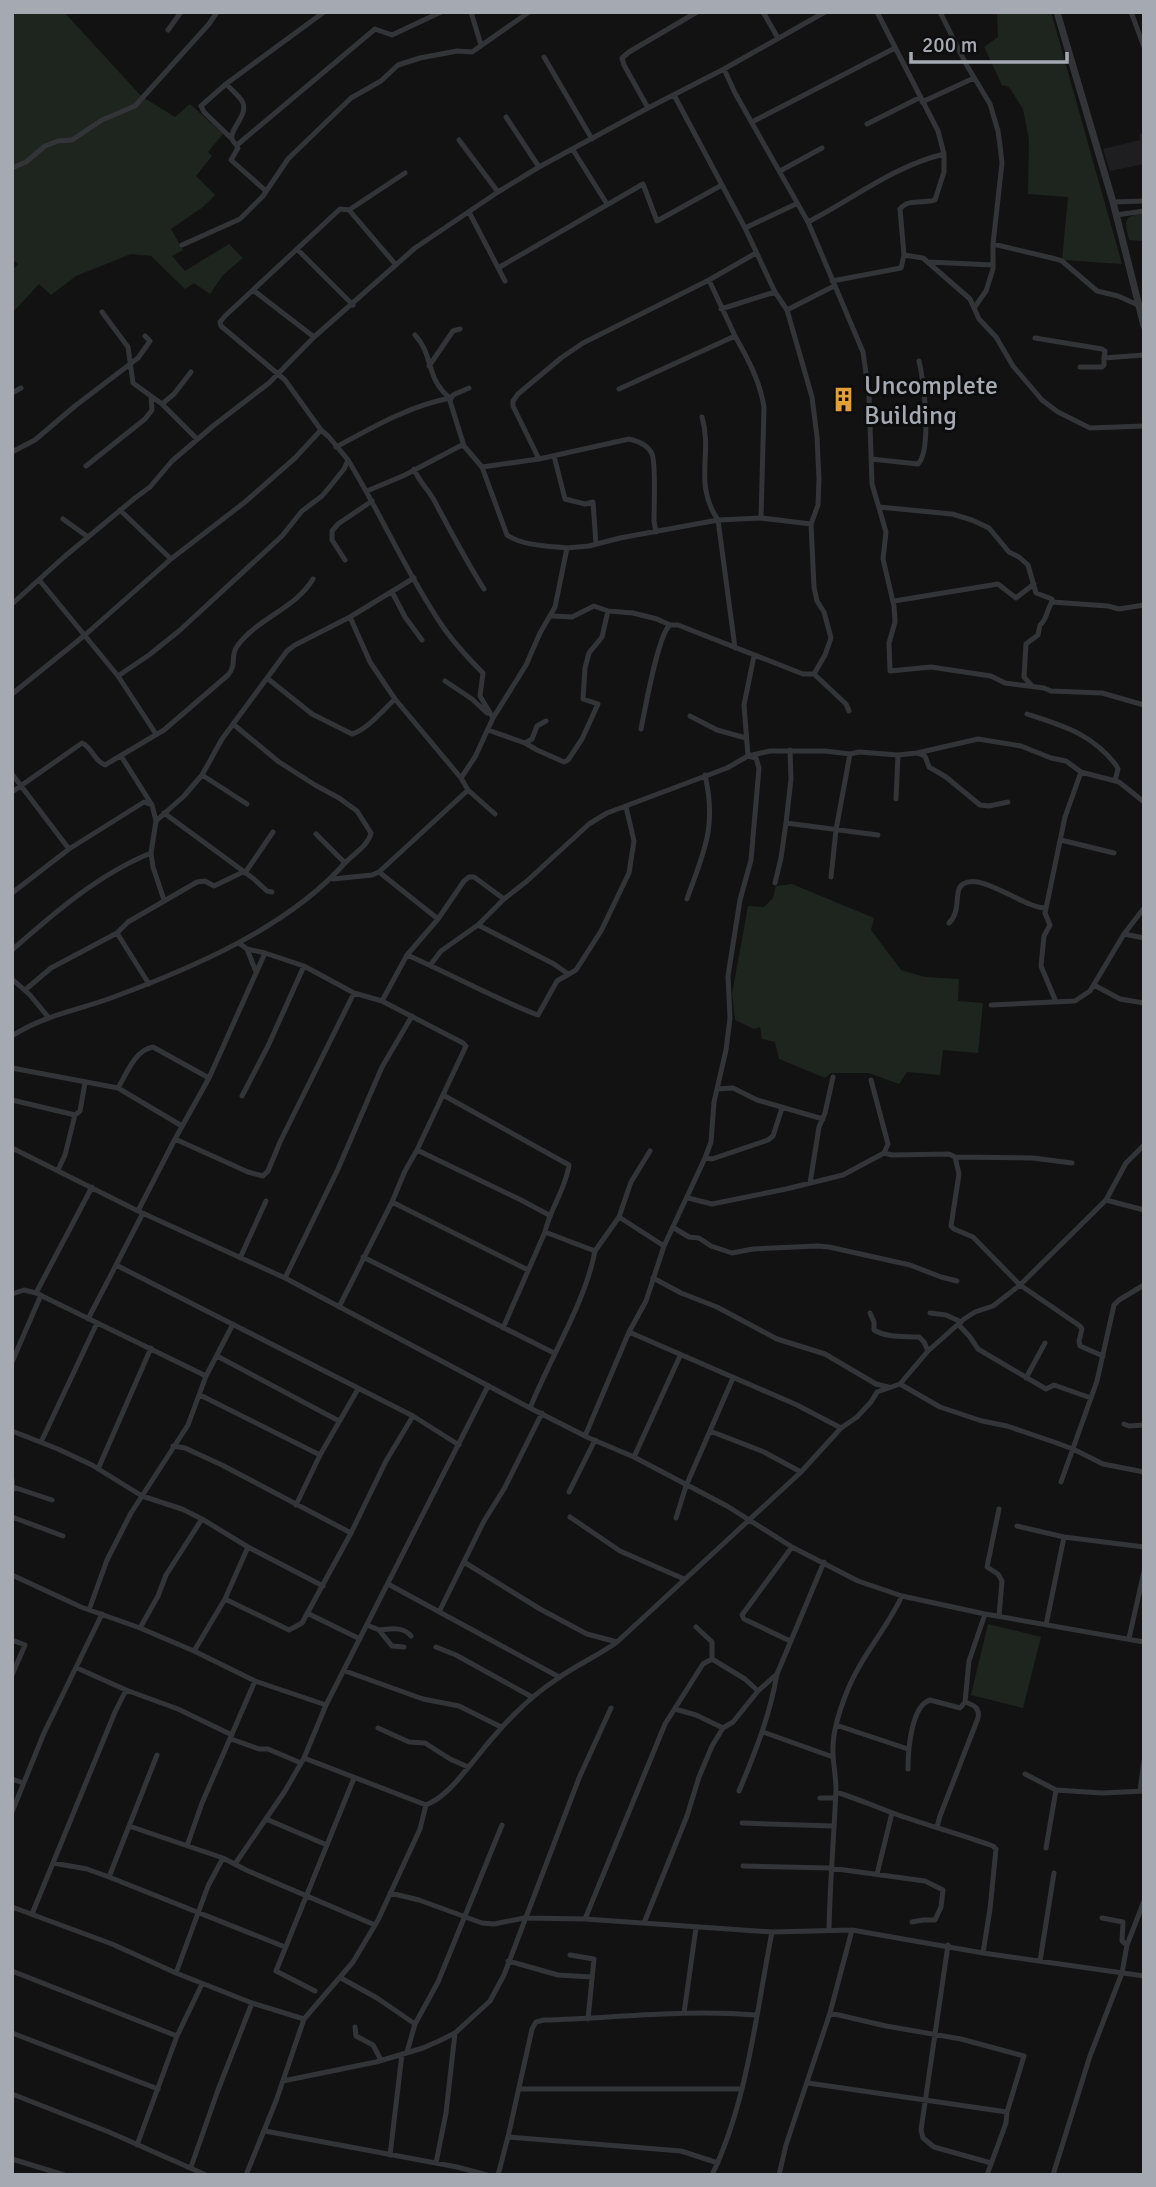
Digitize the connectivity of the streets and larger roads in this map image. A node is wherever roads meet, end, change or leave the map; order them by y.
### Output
1 (181, 12) edge
2 (217, 12) edge
3 (324, 12) edge
4 (441, 12) edge
5 (471, 12) edge
6 (529, 12) edge
7 (697, 12) edge
8 (763, 12) edge
9 (825, 12) edge
10 (877, 12) edge
11 (940, 12) edge
12 (1057, 12) edge
13 (1131, 12) edge
14 (168, 30) dead end
15 (778, 38) junction
16 (481, 45) junction
17 (1144, 47) edge
18 (895, 48) junction
19 (544, 57) dead end
20 (724, 69) junction
21 (974, 78) junction
22 (226, 84) junction
23 (674, 95) junction
24 (921, 100) junction
25 (648, 108) junction
26 (506, 117) dead end
27 (752, 122) junction
28 (867, 124) dead end
29 (232, 139) junction
30 (592, 139) junction
31 (458, 140) dead end
32 (237, 145) junction
33 (822, 148) dead end
34 (573, 150) junction
35 (944, 154) junction
36 (539, 167) junction
37 (12, 168) edge
38 (780, 171) junction
39 (405, 173) dead end
40 (722, 185) junction
41 (266, 191) junction
42 (498, 192) junction
43 (1144, 201) edge
44 (1113, 202) junction
45 (607, 204) junction
46 (796, 204) junction
47 (349, 211) junction
48 (1144, 211) edge
49 (469, 212) junction
50 (1116, 215) junction
51 (807, 222) junction
52 (745, 228) junction
53 (993, 244) junction
54 (182, 245) dead end
55 (298, 249) junction
56 (756, 253) junction
57 (904, 255) junction
58 (928, 262) junction
59 (396, 265) junction
60 (993, 265) junction
61 (498, 268) junction
62 (709, 279) junction
63 (505, 281) dead end
64 (833, 284) junction
65 (253, 290) junction
66 (775, 292) junction
67 (353, 305) junction
68 (1138, 305) junction
69 (974, 308) junction
70 (721, 309) junction
71 (787, 310) junction
72 (102, 312) dead end
73 (1144, 326) edge
74 (460, 329) dead end
75 (415, 335) dead end
76 (145, 336) dead end
77 (736, 336) junction
78 (314, 337) junction
79 (1035, 338) dead end
80 (1144, 355) edge
81 (1104, 358) junction
82 (130, 362) junction
83 (288, 362) junction
84 (919, 362) dead end
85 (429, 366) junction
86 (1080, 367) dead end
87 (191, 372) dead end
88 (277, 374) junction
89 (285, 380) junction
90 (21, 388) dead end
91 (469, 388) dead end
92 (619, 389) dead end
93 (12, 393) edge
94 (151, 396) junction
95 (450, 398) junction
96 (162, 404) junction
97 (702, 417) dead end
98 (1144, 426) edge
99 (321, 430) junction
100 (197, 439) junction
101 (464, 446) junction
102 (336, 447) junction
103 (12, 452) edge
104 (554, 456) junction
105 (539, 459) junction
106 (871, 459) junction
107 (348, 460) junction
108 (86, 466) dead end
109 (482, 467) junction
110 (414, 469) junction
111 (367, 491) junction
112 (372, 501) junction
113 (879, 507) junction
114 (120, 510) junction
115 (761, 518) junction
116 (62, 519) dead end
117 (718, 520) junction
118 (811, 524) junction
119 (656, 532) junction
120 (88, 537) junction
121 (596, 544) junction
122 (568, 548) junction
123 (171, 559) junction
124 (345, 561) dead end
125 (414, 578) junction
126 (313, 579) dead end
127 (40, 581) junction
128 (1034, 584) junction
129 (484, 589) dead end
130 (393, 592) junction
131 (894, 601) junction
132 (1052, 602) junction
133 (12, 604) edge
134 (1144, 605) edge
135 (608, 611) junction
136 (552, 616) junction
137 (350, 617) junction
138 (670, 625) junction
139 (85, 635) junction
140 (422, 640) dead end
141 (735, 648) junction
142 (754, 656) junction
143 (814, 674) junction
144 (118, 676) junction
145 (267, 678) junction
146 (445, 681) dead end
147 (1032, 686) junction
148 (12, 694) edge
149 (395, 699) junction
150 (1144, 705) edge
151 (849, 711) dead end
152 (1027, 714) dead end
153 (690, 716) dead end
154 (494, 718) junction
155 (546, 721) dead end
156 (233, 724) junction
157 (641, 729) dead end
158 (488, 730) junction
159 (156, 734) junction
160 (746, 738) junction
161 (525, 743) junction
162 (790, 750) junction
163 (918, 753) junction
164 (850, 754) junction
165 (748, 755) junction
166 (898, 755) junction
167 (121, 756) junction
168 (1081, 772) junction
169 (12, 774) edge
170 (202, 775) junction
171 (705, 775) junction
172 (461, 778) junction
173 (1115, 781) junction
174 (22, 786) junction
175 (468, 790) junction
176 (12, 792) edge
177 (896, 799) dead end
178 (1007, 802) dead end
179 (1144, 803) edge
180 (247, 804) dead end
181 (152, 805) junction
182 (626, 807) junction
183 (164, 813) junction
184 (495, 814) dead end
185 (156, 821) junction
186 (786, 823) junction
187 (836, 830) junction
188 (273, 832) dead end
189 (316, 834) dead end
190 (878, 835) dead end
191 (1062, 840) junction
192 (69, 849) junction
193 (1114, 852) dead end
194 (151, 853) junction
195 (345, 863) junction
196 (379, 872) junction
197 (244, 873) junction
198 (831, 877) dead end
199 (332, 879) junction
200 (775, 883) dead end
201 (272, 892) dead end
202 (12, 893) edge
203 (504, 899) junction
204 (687, 899) dead end
205 (164, 900) junction
206 (1045, 908) junction
207 (1144, 908) edge
208 (438, 919) junction
209 (948, 923) dead end
210 (478, 925) junction
211 (117, 933) junction
212 (1124, 934) junction
213 (1144, 938) edge
214 (239, 943) junction
215 (247, 949) junction
216 (12, 950) edge
217 (265, 953) junction
218 (407, 955) junction
219 (430, 964) junction
220 (304, 966) junction
221 (256, 972) junction
222 (568, 974) junction
223 (12, 979) edge
224 (149, 984) junction
225 (1094, 985) junction
226 (25, 990) junction
227 (354, 993) junction
228 (382, 1001) junction
229 (1056, 1002) junction
230 (1144, 1003) edge
231 (991, 1005) dead end
232 (412, 1016) junction
233 (49, 1018) junction
234 (12, 1036) edge
235 (12, 1068) edge
236 (833, 1077) dead end
237 (209, 1078) junction
238 (871, 1080) dead end
239 (85, 1083) junction
240 (118, 1088) junction
241 (718, 1089) junction
242 (443, 1095) junction
243 (242, 1096) dead end
244 (12, 1100) edge
245 (782, 1108) junction
246 (75, 1115) junction
247 (823, 1119) junction
248 (182, 1126) junction
249 (175, 1139) junction
250 (1144, 1145) edge
251 (12, 1148) edge
252 (417, 1150) junction
253 (650, 1151) dead end
254 (884, 1153) junction
255 (955, 1157) junction
256 (705, 1158) junction
257 (1072, 1163) dead end
258 (58, 1170) junction
259 (810, 1183) junction
260 (92, 1187) junction
261 (688, 1198) junction
262 (1106, 1200) junction
263 (266, 1201) dead end
264 (392, 1202) junction
265 (1144, 1210) edge
266 (141, 1212) junction
267 (549, 1215) junction
268 (619, 1217) junction
269 (674, 1228) junction
270 (545, 1232) junction
271 (664, 1246) junction
272 (595, 1251) junction
273 (363, 1257) junction
274 (240, 1258) junction
275 (116, 1265) junction
276 (528, 1270) junction
277 (285, 1278) junction
278 (653, 1278) junction
279 (957, 1281) dead end
280 (1020, 1285) junction
281 (1144, 1285) edge
282 (12, 1294) edge
283 (38, 1294) junction
284 (339, 1307) junction
285 (870, 1313) dead end
286 (930, 1313) dead end
287 (88, 1319) junction
288 (97, 1323) junction
289 (233, 1324) junction
290 (960, 1324) junction
291 (503, 1328) junction
292 (629, 1332) junction
293 (1045, 1343) dead end
294 (150, 1348) junction
295 (928, 1351) junction
296 (554, 1353) junction
297 (217, 1356) junction
298 (680, 1356) junction
299 (1103, 1356) junction
300 (12, 1362) edge
301 (206, 1376) junction
302 (733, 1378) junction
303 (1026, 1378) junction
304 (900, 1384) junction
305 (488, 1386) junction
306 (891, 1388) junction
307 (358, 1389) junction
308 (200, 1395) junction
309 (1091, 1398) junction
310 (530, 1408) junction
311 (542, 1413) junction
312 (413, 1416) junction
313 (339, 1422) junction
314 (1124, 1424) dead end
315 (1144, 1425) edge
316 (841, 1428) junction
317 (12, 1431) edge
318 (710, 1432) junction
319 (585, 1436) junction
320 (595, 1440) junction
321 (41, 1442) junction
322 (459, 1445) junction
323 (173, 1446) junction
324 (1073, 1449) junction
325 (320, 1455) junction
326 (634, 1457) junction
327 (98, 1469) junction
328 (801, 1472) junction
329 (1144, 1472) edge
330 (12, 1480) edge
331 (1061, 1482) dead end
332 (686, 1486) junction
333 (13, 1489) edge
334 (569, 1492) dead end
335 (142, 1496) junction
336 (52, 1500) dead end
337 (296, 1505) junction
338 (999, 1508) dead end
339 (12, 1517) edge
340 (570, 1517) dead end
341 (676, 1518) dead end
342 (202, 1520) junction
343 (750, 1520) junction
344 (1017, 1526) dead end
345 (351, 1533) junction
346 (63, 1536) dead end
347 (1063, 1536) junction
348 (248, 1547) junction
349 (792, 1547) junction
350 (1144, 1547) edge
351 (464, 1562) junction
352 (824, 1562) junction
353 (1144, 1572) edge
354 (12, 1575) edge
355 (684, 1579) junction
356 (388, 1584) junction
357 (323, 1586) junction
358 (902, 1596) junction
359 (225, 1599) junction
360 (89, 1609) junction
361 (439, 1612) junction
362 (307, 1613) junction
363 (102, 1614) junction
364 (985, 1614) junction
365 (999, 1616) junction
366 (367, 1625) junction
367 (1046, 1625) junction
368 (696, 1627) dead end
369 (140, 1628) junction
370 (379, 1630) junction
371 (411, 1636) dead end
372 (1129, 1638) junction
373 (360, 1639) junction
374 (12, 1640) edge
375 (790, 1641) junction
376 (617, 1642) junction
377 (1144, 1642) edge
378 (404, 1647) dead end
379 (436, 1647) dead end
380 (194, 1651) junction
381 (712, 1659) junction
382 (77, 1668) junction
383 (345, 1671) junction
384 (777, 1674) junction
385 (12, 1675) edge
386 (559, 1677) junction
387 (255, 1681) junction
388 (127, 1690) junction
389 (758, 1690) junction
390 (532, 1697) junction
391 (965, 1702) junction
392 (327, 1705) junction
393 (611, 1708) dead end
394 (675, 1709) junction
395 (836, 1726) junction
396 (501, 1727) junction
397 (378, 1728) dead end
398 (723, 1728) junction
399 (763, 1732) junction
400 (232, 1737) junction
401 (908, 1749) junction
402 (158, 1755) dead end
403 (833, 1757) junction
404 (303, 1760) junction
405 (1144, 1761) edge
406 (468, 1767) junction
407 (908, 1769) dead end
408 (1025, 1774) dead end
409 (12, 1779) edge
410 (354, 1779) junction
411 (23, 1783) junction
412 (1056, 1790) junction
413 (738, 1791) dead end
414 (1142, 1791) edge
415 (835, 1795) junction
416 (820, 1798) dead end
417 (426, 1805) junction
418 (12, 1812) edge
419 (892, 1813) junction
420 (266, 1819) junction
421 (742, 1823) dead end
422 (502, 1825) dead end
423 (129, 1826) junction
424 (833, 1826) junction
425 (937, 1827) junction
426 (327, 1845) junction
427 (187, 1846) junction
428 (1046, 1848) dead end
429 (223, 1858) junction
430 (53, 1863) junction
431 (235, 1864) junction
432 (743, 1866) dead end
433 (830, 1868) junction
434 (1054, 1873) dead end
435 (877, 1874) junction
436 (109, 1877) junction
437 (390, 1893) junction
438 (308, 1896) junction
439 (1144, 1901) edge
440 (12, 1908) edge
441 (198, 1912) junction
442 (32, 1914) junction
443 (465, 1918) junction
444 (524, 1918) junction
445 (1101, 1918) dead end
446 (585, 1920) junction
447 (912, 1922) dead end
448 (644, 1923) junction
449 (375, 1925) junction
450 (696, 1928) junction
451 (829, 1929) junction
452 (852, 1930) junction
453 (772, 1933) junction
454 (947, 1945) junction
455 (1127, 1945) junction
456 (285, 1947) junction
457 (983, 1953) junction
458 (570, 1955) dead end
459 (508, 1961) junction
460 (1040, 1961) junction
461 (12, 1971) edge
462 (176, 1973) junction
463 (1122, 1973) junction
464 (1144, 1976) edge
465 (592, 1977) junction
466 (341, 1978) junction
467 (202, 1984) junction
468 (314, 1991) dead end
469 (252, 2003) junction
470 (684, 2013) junction
471 (830, 2013) junction
472 (756, 2015) junction
473 (304, 2019) junction
474 (589, 2019) junction
475 (415, 2024) junction
476 (355, 2027) dead end
477 (12, 2033) edge
478 (455, 2033) junction
479 (935, 2035) junction
480 (177, 2036) junction
481 (404, 2053) junction
482 (381, 2060) junction
483 (283, 2081) junction
484 (808, 2083) junction
485 (158, 2089) junction
486 (519, 2089) junction
487 (741, 2089) junction
488 (12, 2094) edge
489 (925, 2100) junction
490 (1007, 2112) junction
491 (265, 2131) junction
492 (508, 2137) junction
493 (137, 2145) junction
494 (390, 2155) junction
495 (12, 2159) edge
496 (436, 2163) junction
497 (718, 2163) junction
498 (991, 2163) junction
499 (191, 2167) junction
500 (64, 2175) edge
501 (206, 2175) edge
502 (246, 2175) edge
503 (487, 2175) edge
504 (498, 2175) edge
505 (712, 2175) edge
506 (779, 2175) edge
507 (987, 2175) edge
508 (1053, 2175) edge

1 - 14 street
2 - 37 street
3 - 22 street
4 - 32 street
5 - 16 street
6 - 16 street
7 - 25 street
8 - 15 street
9 - 15 street
10 - 18 street
11 - 21 street
12 - 44 street
13 - 17 street
15 - 20 street
16 - 41 street
18 - 24 street
18 - 27 street
19 - 30 street
20 - 23 street
20 - 27 street
21 - 24 street
21 - 53 street
22 - 29 street
22 - 29 street
23 - 25 street
23 - 40 street
24 - 28 street
24 - 35 street
25 - 30 street
26 - 36 street
27 - 38 street
29 - 32 street
30 - 34 street
31 - 42 street
32 - 41 street
33 - 38 street
34 - 36 street
34 - 45 street
35 - 51 street
35 - 57 street
36 - 42 street
38 - 46 street
39 - 47 street
40 - 45 street
40 - 52 street
41 - 54 street
42 - 49 street
43 - 44 street
44 - 50 street
45 - 61 street
46 - 51 street
46 - 52 street
47 - 55 street
47 - 59 street
48 - 50 street
49 - 59 street
49 - 61 street
50 - 68 street
51 - 64 street
52 - 56 street
53 - 60 street
53 - 68 street
55 - 65 street
55 - 67 street
56 - 62 street
56 - 66 street
57 - 58 street
57 - 64 street
58 - 60 street
58 - 69 street
59 - 67 street
60 - 69 street
61 - 63 street
62 - 70 street
62 - 105 street
64 - 71 street
64 - 106 street
65 - 78 street
65 - 88 street
66 - 70 street
66 - 71 street
67 - 78 street
68 - 73 street
69 - 98 street
70 - 77 street
71 - 118 street
72 - 82 street
74 - 85 street
75 - 85 street
76 - 82 street
77 - 92 street
77 - 115 street
78 - 83 street
79 - 81 street
80 - 81 street
81 - 86 street
82 - 94 street
82 - 103 street
83 - 88 street
83 - 89 street
84 - 106 street
85 - 95 street
87 - 96 street
88 - 89 street
88 - 100 street
89 - 99 street
90 - 93 street
91 - 95 street
94 - 96 street
94 - 108 street
95 - 101 street
95 - 102 street
96 - 100 street
97 - 117 street
99 - 102 street
99 - 123 street
100 - 114 street
101 - 109 street
101 - 110 street
102 - 107 street
104 - 105 street
104 - 119 street
104 - 121 street
105 - 109 street
106 - 113 street
107 - 111 street
107 - 144 street
109 - 122 street
110 - 111 street
110 - 129 street
111 - 112 street
112 - 124 street
112 - 125 street
113 - 128 street
113 - 131 street
114 - 120 street
114 - 123 street
115 - 117 street
115 - 118 street
116 - 120 street
117 - 119 street
117 - 141 street
118 - 143 street
119 - 121 street
120 - 127 street
121 - 122 street
122 - 136 street
123 - 139 street
125 - 130 street
125 - 154 street
126 - 159 street
127 - 133 street
127 - 139 street
128 - 131 street
128 - 132 street
130 - 137 street
130 - 140 street
131 - 147 street
132 - 134 street
132 - 147 street
135 - 136 street
135 - 138 street
135 - 161 street
136 - 154 street
137 - 145 street
137 - 149 street
138 - 141 street
138 - 157 street
139 - 144 street
139 - 148 street
141 - 142 street
142 - 143 street
142 - 160 street
143 - 151 street
144 - 159 street
145 - 149 street
145 - 156 street
146 - 154 street
147 - 150 street
149 - 172 street
152 - 173 street
153 - 160 street
154 - 158 street
155 - 161 street
156 - 170 street
156 - 195 street
158 - 161 street
158 - 172 street
159 - 167 street
160 - 165 street
162 - 164 street
162 - 165 street
162 - 186 street
163 - 166 street
163 - 168 street
163 - 178 street
164 - 166 street
164 - 187 street
165 - 171 street
165 - 241 street
166 - 177 street
167 - 174 street
167 - 181 street
168 - 173 street
168 - 191 street
169 - 174 street
170 - 180 street
170 - 183 street
171 - 182 street
171 - 204 street
172 - 175 street
173 - 179 street
174 - 176 street
174 - 192 street
175 - 184 street
175 - 196 street
181 - 185 street
181 - 192 street
182 - 203 street
182 - 222 street
183 - 185 street
183 - 197 street
185 - 194 street
186 - 187 street
186 - 200 street
187 - 190 street
187 - 198 street
188 - 197 street
189 - 195 street
191 - 193 street
191 - 206 street
192 - 202 street
194 - 205 street
194 - 216 street
195 - 199 street
196 - 199 street
196 - 208 street
197 - 201 street
197 - 205 street
199 - 214 street
203 - 208 street
203 - 210 street
205 - 211 street
206 - 209 street
206 - 229 street
207 - 212 street
208 - 218 street
210 - 219 street
210 - 222 street
211 - 224 street
211 - 226 street
212 - 213 street
212 - 225 street
214 - 215 street
214 - 224 street
215 - 217 street
215 - 221 street
217 - 220 street
217 - 221 street
218 - 219 street
218 - 228 street
219 - 222 street
220 - 227 street
220 - 243 street
221 - 237 street
223 - 226 street
224 - 233 street
225 - 229 street
225 - 230 street
226 - 233 street
227 - 228 street
227 - 249 street
228 - 232 street
229 - 231 street
232 - 242 street
232 - 277 street
233 - 234 street
235 - 239 street
236 - 247 street
237 - 240 street
237 - 248 street
238 - 254 street
239 - 240 street
239 - 246 street
240 - 248 street
241 - 245 street
241 - 256 street
242 - 252 street
242 - 267 street
244 - 246 street
245 - 247 street
245 - 256 street
246 - 258 street
247 - 259 street
248 - 249 street
249 - 266 street
250 - 262 street
251 - 258 street
252 - 264 street
252 - 267 street
253 - 268 street
254 - 255 street
254 - 259 street
255 - 257 street
255 - 280 street
256 - 261 street
258 - 260 street
259 - 261 street
260 - 266 street
260 - 283 street
261 - 269 street
262 - 265 street
262 - 280 street
263 - 274 street
264 - 273 street
264 - 276 street
266 - 274 street
266 - 275 street
267 - 270 street
268 - 271 street
268 - 272 street
269 - 271 street
269 - 279 street
270 - 272 street
270 - 276 street
271 - 278 street
272 - 296 street
273 - 284 street
273 - 291 street
274 - 277 street
275 - 287 street
275 - 289 street
276 - 291 street
277 - 284 street
278 - 292 street
278 - 306 street
280 - 290 street
280 - 299 street
281 - 299 street
282 - 283 street
283 - 287 street
283 - 300 street
284 - 305 street
285 - 295 street
286 - 290 street
287 - 288 street
288 - 294 street
288 - 321 street
289 - 297 street
289 - 307 street
290 - 295 street
290 - 303 street
291 - 296 street
292 - 298 street
292 - 319 street
293 - 303 street
294 - 301 street
294 - 327 street
295 - 304 street
296 - 310 street
297 - 301 street
297 - 313 street
298 - 302 street
298 - 326 street
299 - 309 street
301 - 308 street
302 - 316 street
302 - 318 street
303 - 309 street
304 - 306 street
304 - 324 street
305 - 310 street
305 - 322 street
306 - 316 street
307 - 312 street
307 - 313 street
308 - 323 street
308 - 325 street
309 - 324 street
310 - 311 street
311 - 319 street
311 - 351 street
312 - 322 street
312 - 345 street
313 - 325 street
314 - 315 street
316 - 328 street
317 - 321 street
318 - 328 street
318 - 332 street
319 - 320 street
320 - 326 street
320 - 334 street
321 - 327 street
322 - 356 street
323 - 335 street
323 - 337 street
324 - 329 street
324 - 331 street
325 - 337 street
326 - 332 street
327 - 335 street
328 - 343 street
330 - 333 street
332 - 341 street
332 - 343 street
333 - 336 street
335 - 342 street
335 - 360 street
337 - 345 street
338 - 365 street
339 - 346 street
340 - 355 street
342 - 348 street
342 - 369 street
343 - 349 street
343 - 355 street
344 - 347 street
345 - 357 street
347 - 350 street
347 - 367 street
348 - 357 street
348 - 359 street
349 - 352 street
349 - 375 street
351 - 361 street
351 - 376 street
352 - 358 street
352 - 375 street
353 - 372 street
354 - 360 street
355 - 376 street
356 - 361 street
356 - 366 street
357 - 362 street
358 - 364 street
358 - 395 street
359 - 362 street
359 - 380 street
360 - 363 street
361 - 386 street
362 - 373 street
363 - 369 street
363 - 382 street
364 - 365 street
364 - 391 street
365 - 367 street
366 - 370 street
366 - 373 street
367 - 372 street
368 - 381 street
369 - 380 street
370 - 371 street
370 - 378 street
372 - 377 street
373 - 383 street
374 - 385 street
375 - 384 street
376 - 386 street
379 - 390 street
380 - 387 street
381 - 389 street
381 - 394 street
382 - 388 street
382 - 411 street
383 - 392 street
383 - 396 street
384 - 389 street
384 - 399 street
386 - 390 street
387 - 392 street
387 - 400 street
388 - 400 street
388 - 430 street
389 - 398 street
390 - 396 street
391 - 401 street
391 - 425 street
392 - 404 street
393 - 444 street
394 - 398 street
394 - 446 street
395 - 401 street
395 - 403 street
396 - 406 street
397 - 406 street
398 - 448 street
399 - 403 street
399 - 413 street
400 - 404 street
400 - 427 street
401 - 407 street
402 - 423 street
403 - 415 street
404 - 410 street
404 - 420 street
405 - 414 street
406 - 417 street
408 - 412 street
409 - 411 street
410 - 417 street
410 - 426 street
411 - 418 street
412 - 414 street
412 - 428 street
415 - 416 street
415 - 419 street
415 - 424 street
417 - 437 street
419 - 425 street
419 - 435 street
420 - 426 street
420 - 431 street
421 - 424 street
422 - 443 street
423 - 427 street
423 - 436 street
424 - 433 street
425 - 457 street
426 - 438 street
427 - 429 street
429 - 431 street
429 - 441 street
430 - 436 street
430 - 442 street
431 - 438 street
432 - 433 street
433 - 435 street
433 - 451 street
434 - 460 street
435 - 447 street
436 - 441 street
437 - 443 street
437 - 449 street
438 - 449 street
438 - 456 street
439 - 455 street
440 - 442 street
441 - 456 street
441 - 462 street
442 - 462 street
443 - 444 street
443 - 475 street
444 - 446 street
444 - 459 street
445 - 455 street
446 - 448 street
448 - 450 street
449 - 466 street
450 - 453 street
450 - 470 street
451 - 452 street
451 - 453 street
452 - 454 street
452 - 471 street
453 - 472 street
454 - 457 street
454 - 479 street
455 - 463 street
456 - 468 street
457 - 460 street
458 - 465 street
459 - 465 street
459 - 478 street
460 - 463 street
461 - 480 street
462 - 467 street
463 - 464 street
463 - 508 street
465 - 474 street
466 - 473 street
466 - 475 street
467 - 469 street
467 - 480 street
469 - 473 street
469 - 499 street
470 - 472 street
470 - 474 street
471 - 479 street
471 - 484 street
472 - 487 street
473 - 483 street
474 - 486 street
475 - 481 street
476 - 482 street
477 - 485 street
478 - 481 street
478 - 496 street
479 - 489 street
479 - 490 street
480 - 485 street
481 - 482 street
481 - 494 street
482 - 483 street
483 - 491 street
484 - 489 street
484 - 506 street
485 - 493 street
486 - 487 street
486 - 492 street
487 - 497 street
488 - 493 street
489 - 490 street
489 - 498 street
490 - 498 street
491 - 494 street
491 - 502 street
492 - 497 street
492 - 504 street
493 - 499 street
494 - 496 street
495 - 500 street
496 - 503 street
497 - 505 street
498 - 507 street
499 - 501 street

